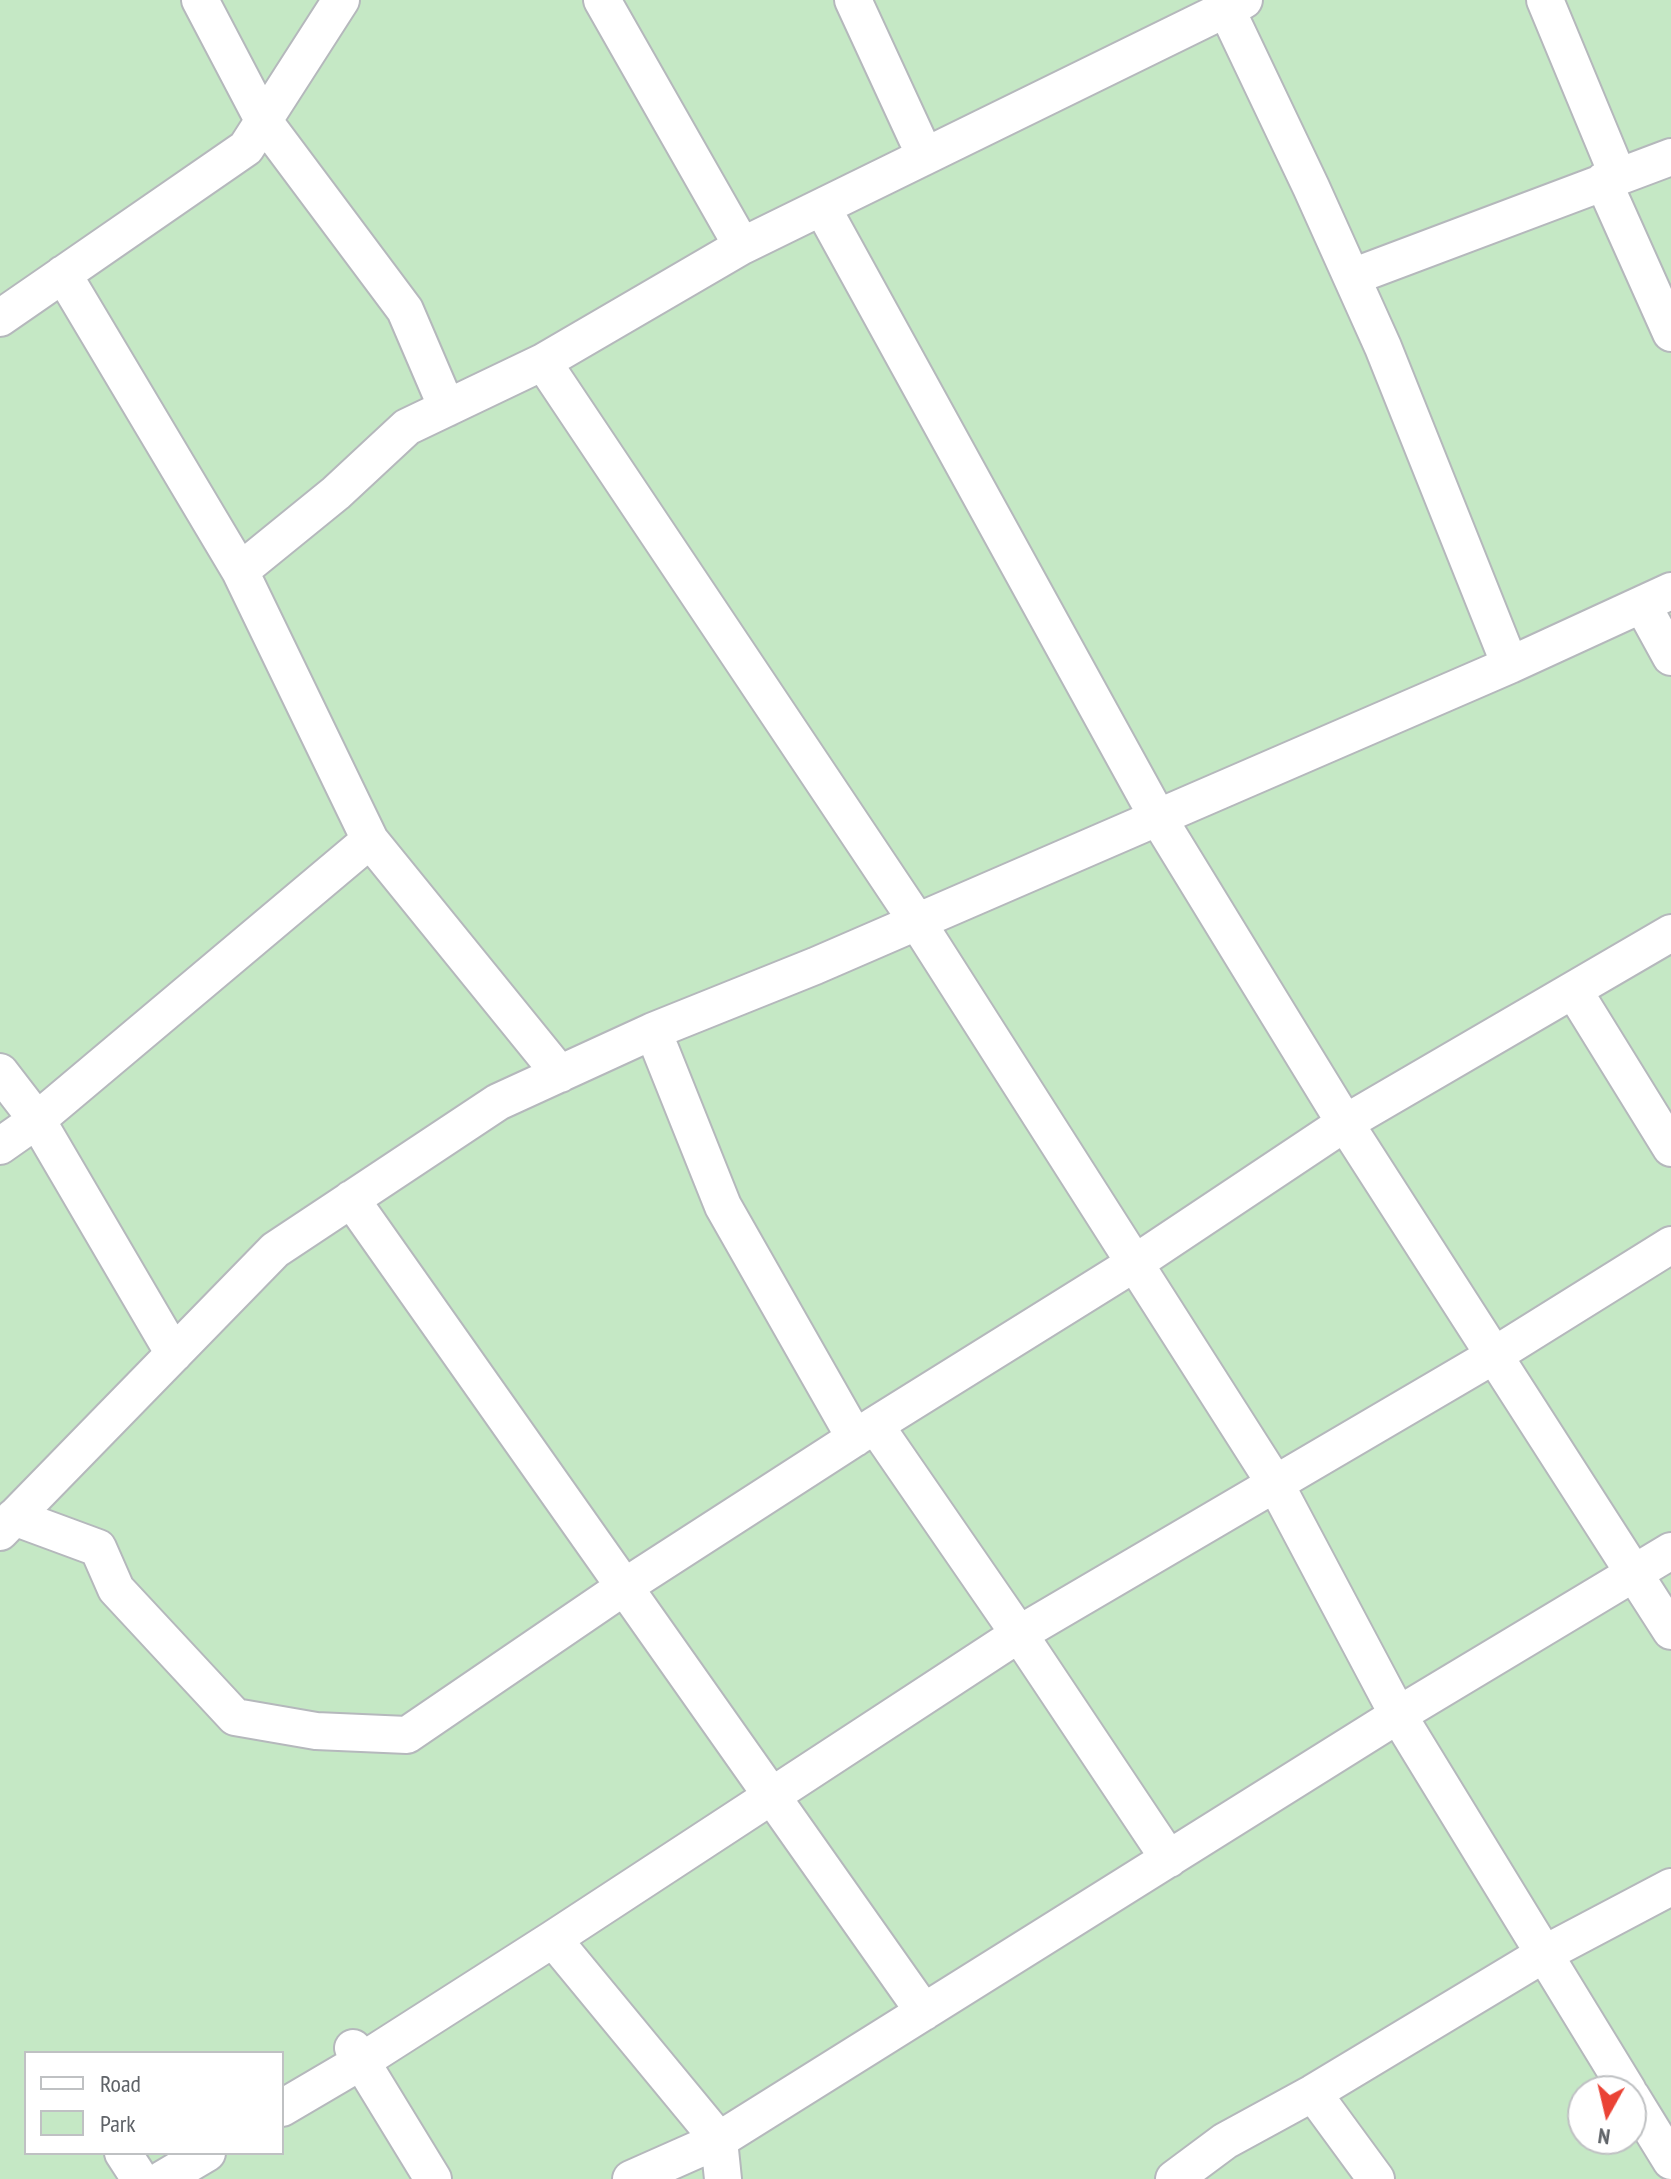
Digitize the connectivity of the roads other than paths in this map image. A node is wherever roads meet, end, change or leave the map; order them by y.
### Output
1 (200, 0) edge
2 (341, 0) edge
3 (602, 0) edge
4 (853, 0) edge
5 (1545, 0) edge
6 (1230, 3) edge
7 (263, 120) junction
8 (925, 156) junction
9 (1671, 157) edge
10 (1610, 178) junction
11 (823, 209) junction
12 (742, 246) junction
13 (63, 274) junction
14 (1352, 277) junction
15 (0, 318) edge
16 (1671, 333) edge
17 (543, 362) junction
18 (447, 408) junction
19 (240, 571) junction
20 (1657, 598) edge
21 (1671, 657) edge
22 (1510, 665) junction
23 (1157, 816) junction
24 (370, 840) junction
25 (916, 920) junction
26 (1671, 933) edge
27 (1574, 991) junction
28 (653, 1031) junction
29 (0, 1072) edge
30 (560, 1074) junction
31 (37, 1120) junction
32 (1345, 1123) junction
33 (0, 1146) edge
34 (1671, 1148) edge
35 (351, 1199) junction
36 (1671, 1245) edge
37 (1135, 1263) junction
38 (174, 1354) junction
39 (1493, 1356) junction
40 (865, 1432) junction
41 (1276, 1485) junction
42 (7, 1525) edge
43 (1671, 1551) edge
44 (1634, 1572) junction
45 (624, 1587) junction
46 (1671, 1631) edge
47 (1019, 1634) junction
48 (1398, 1715) junction
49 (772, 1797) junction
50 (1169, 1859) junction
51 (1671, 1887) edge
52 (553, 1939) junction
53 (1544, 1954) junction
54 (924, 2012) junction
55 (358, 2054) junction
56 (1619, 2075) edge
57 (1313, 2093) junction
58 (284, 2107) edge
59 (1647, 2121) edge
60 (719, 2140) junction
61 (124, 2155) edge
62 (204, 2155) edge
63 (1671, 2161) edge
64 (140, 2179) edge
65 (163, 2179) edge
66 (433, 2179) edge
67 (631, 2179) edge
68 (723, 2179) edge
69 (1174, 2179) edge
70 (1376, 2179) edge

1 - 7 street
2 - 7 street
3 - 12 street
4 - 8 street
5 - 10 street
6 - 8 street
6 - 14 street
7 - 13 street
7 - 18 street
8 - 11 street
9 - 10 street
10 - 14 street
10 - 16 street
11 - 12 street
11 - 23 street
12 - 17 street
13 - 15 street
13 - 19 street
14 - 22 street
17 - 18 street
17 - 25 street
18 - 19 street
19 - 24 street
20 - 21 street
20 - 22 street
22 - 23 street
23 - 25 street
23 - 32 street
24 - 30 street
24 - 31 street
25 - 28 street
25 - 37 street
26 - 27 street
27 - 32 street
27 - 34 street
28 - 30 street
28 - 40 street
29 - 31 street
30 - 35 street
31 - 33 street
31 - 38 street
32 - 37 street
32 - 39 street
35 - 38 street
35 - 45 street
36 - 39 street
37 - 40 street
37 - 41 street
38 - 42 street
39 - 41 street
39 - 44 street
40 - 45 street
40 - 47 street
41 - 47 street
41 - 48 street
42 - 45 street
43 - 44 street
44 - 46 street
44 - 48 street
45 - 49 street
47 - 49 street
47 - 50 street
48 - 50 street
48 - 53 street
49 - 52 street
49 - 54 street
50 - 54 street
51 - 53 street
52 - 55 street
52 - 60 street
53 - 56 street
53 - 57 street
54 - 60 street
55 - 58 street
55 - 66 street
57 - 69 street
57 - 70 street
59 - 63 street
60 - 67 street
60 - 68 street
61 - 64 street
62 - 65 street

